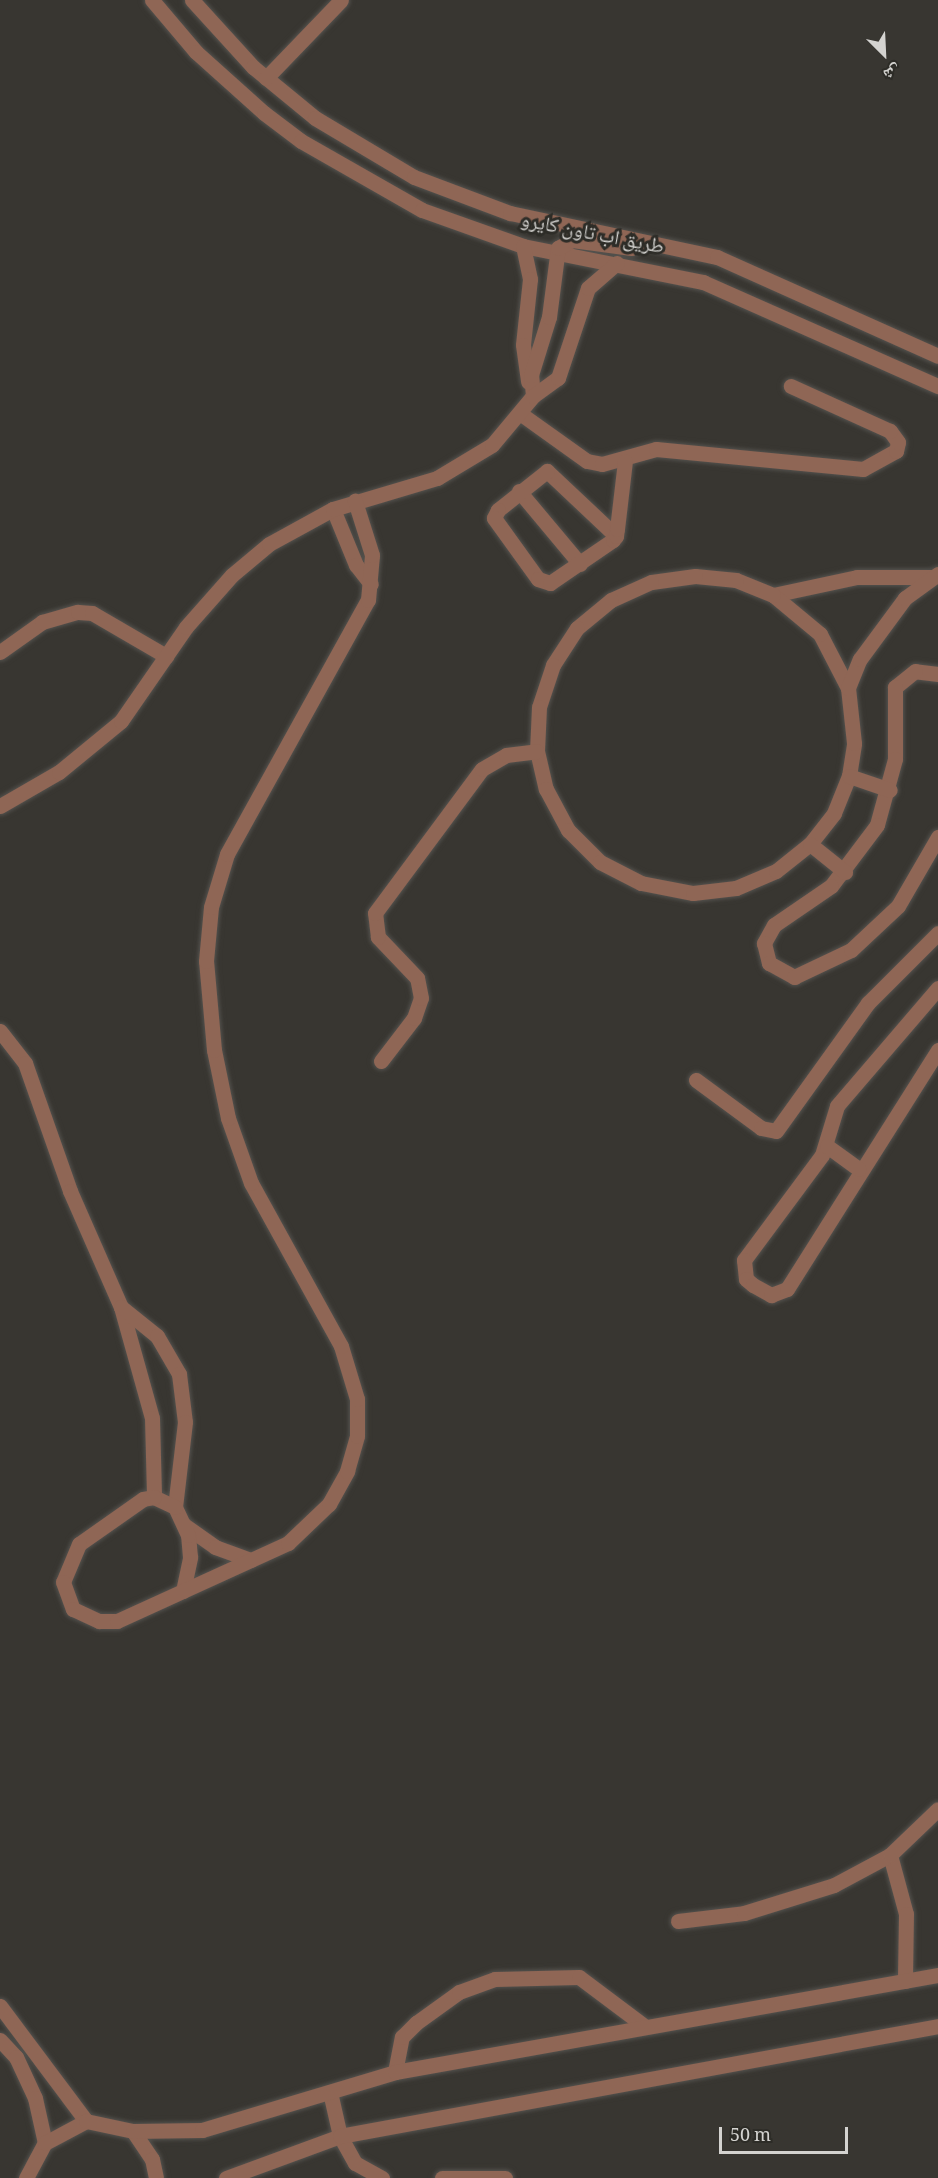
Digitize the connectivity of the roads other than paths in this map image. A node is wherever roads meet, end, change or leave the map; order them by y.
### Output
1 (152, 0) edge
2 (192, 0) edge
3 (341, 0) edge
4 (266, 78) junction
5 (523, 246) junction
6 (690, 250) junction
7 (556, 254) junction
8 (617, 263) junction
9 (937, 355) edge
10 (791, 386) dead end
11 (938, 386) edge
12 (533, 396) junction
13 (521, 414) junction
14 (625, 460) junction
15 (519, 491) junction
16 (355, 501) junction
17 (333, 509) junction
18 (616, 536) junction
19 (580, 564) junction
20 (936, 579) edge
21 (371, 584) junction
22 (773, 595) junction
23 (0, 652) edge
24 (166, 656) junction
25 (938, 674) edge
26 (848, 688) junction
27 (537, 751) junction
28 (849, 776) junction
29 (890, 790) junction
30 (0, 806) edge
31 (938, 837) edge
32 (810, 844) junction
33 (845, 872) junction
34 (938, 933) edge
35 (938, 988) edge
36 (0, 1031) edge
37 (938, 1050) edge
38 (381, 1061) dead end
39 (696, 1080) dead end
40 (827, 1146) junction
41 (859, 1169) junction
42 (122, 1307) junction
43 (154, 1497) junction
44 (175, 1507) junction
45 (184, 1525) junction
46 (251, 1560) junction
47 (183, 1591) junction
48 (938, 1809) edge
49 (890, 1855) junction
50 (678, 1921) dead end
51 (938, 1975) edge
52 (905, 1981) junction
53 (0, 2006) edge
54 (643, 2025) junction
55 (938, 2026) edge
56 (0, 2040) edge
57 (395, 2072) junction
58 (330, 2092) junction
59 (86, 2121) junction
60 (133, 2131) junction
61 (340, 2136) junction
62 (45, 2143) junction
63 (25, 2177) edge
64 (156, 2178) edge
65 (226, 2178) edge
66 (382, 2178) edge
67 (442, 2178) edge
68 (505, 2178) edge

1 - 5 street, طريق اب تاون كايرو
2 - 4 street, طريق اب تاون كايرو
3 - 4 street
4 - 6 street, طريق اب تاون كايرو
5 - 7 street, طريق اب تاون كايرو
5 - 12 street
6 - 7 street
6 - 9 street, طريق اب تاون كايرو
7 - 8 street, طريق اب تاون كايرو
7 - 12 street
8 - 11 street, طريق اب تاون كايرو
8 - 12 street
10 - 14 street
12 - 13 street
13 - 14 street
13 - 16 street
14 - 18 street
15 - 18 street
15 - 19 street
15 - 19 street
16 - 17 street
16 - 21 street
17 - 21 street
17 - 24 street
18 - 19 street
20 - 22 street
20 - 26 street
21 - 46 street
22 - 26 street
22 - 27 street
23 - 24 street
24 - 30 street
25 - 29 street
26 - 28 street
27 - 32 street
27 - 38 street
28 - 29 street
28 - 32 street
29 - 33 street
31 - 33 street
32 - 33 street
34 - 39 street
35 - 40 street
36 - 42 street
37 - 41 street
40 - 41 street
40 - 41 street
42 - 43 street
42 - 44 street
43 - 44 street
43 - 47 street
44 - 45 street
45 - 46 street
45 - 47 street
46 - 47 street
48 - 49 street
49 - 50 street
49 - 52 street
51 - 52 street
52 - 54 street
53 - 59 street
54 - 57 street
54 - 57 street
55 - 61 street
56 - 62 street
57 - 58 street
58 - 60 street
58 - 61 street
59 - 60 street
59 - 62 street
60 - 64 street
61 - 65 street
61 - 66 street
62 - 63 street
67 - 68 street

